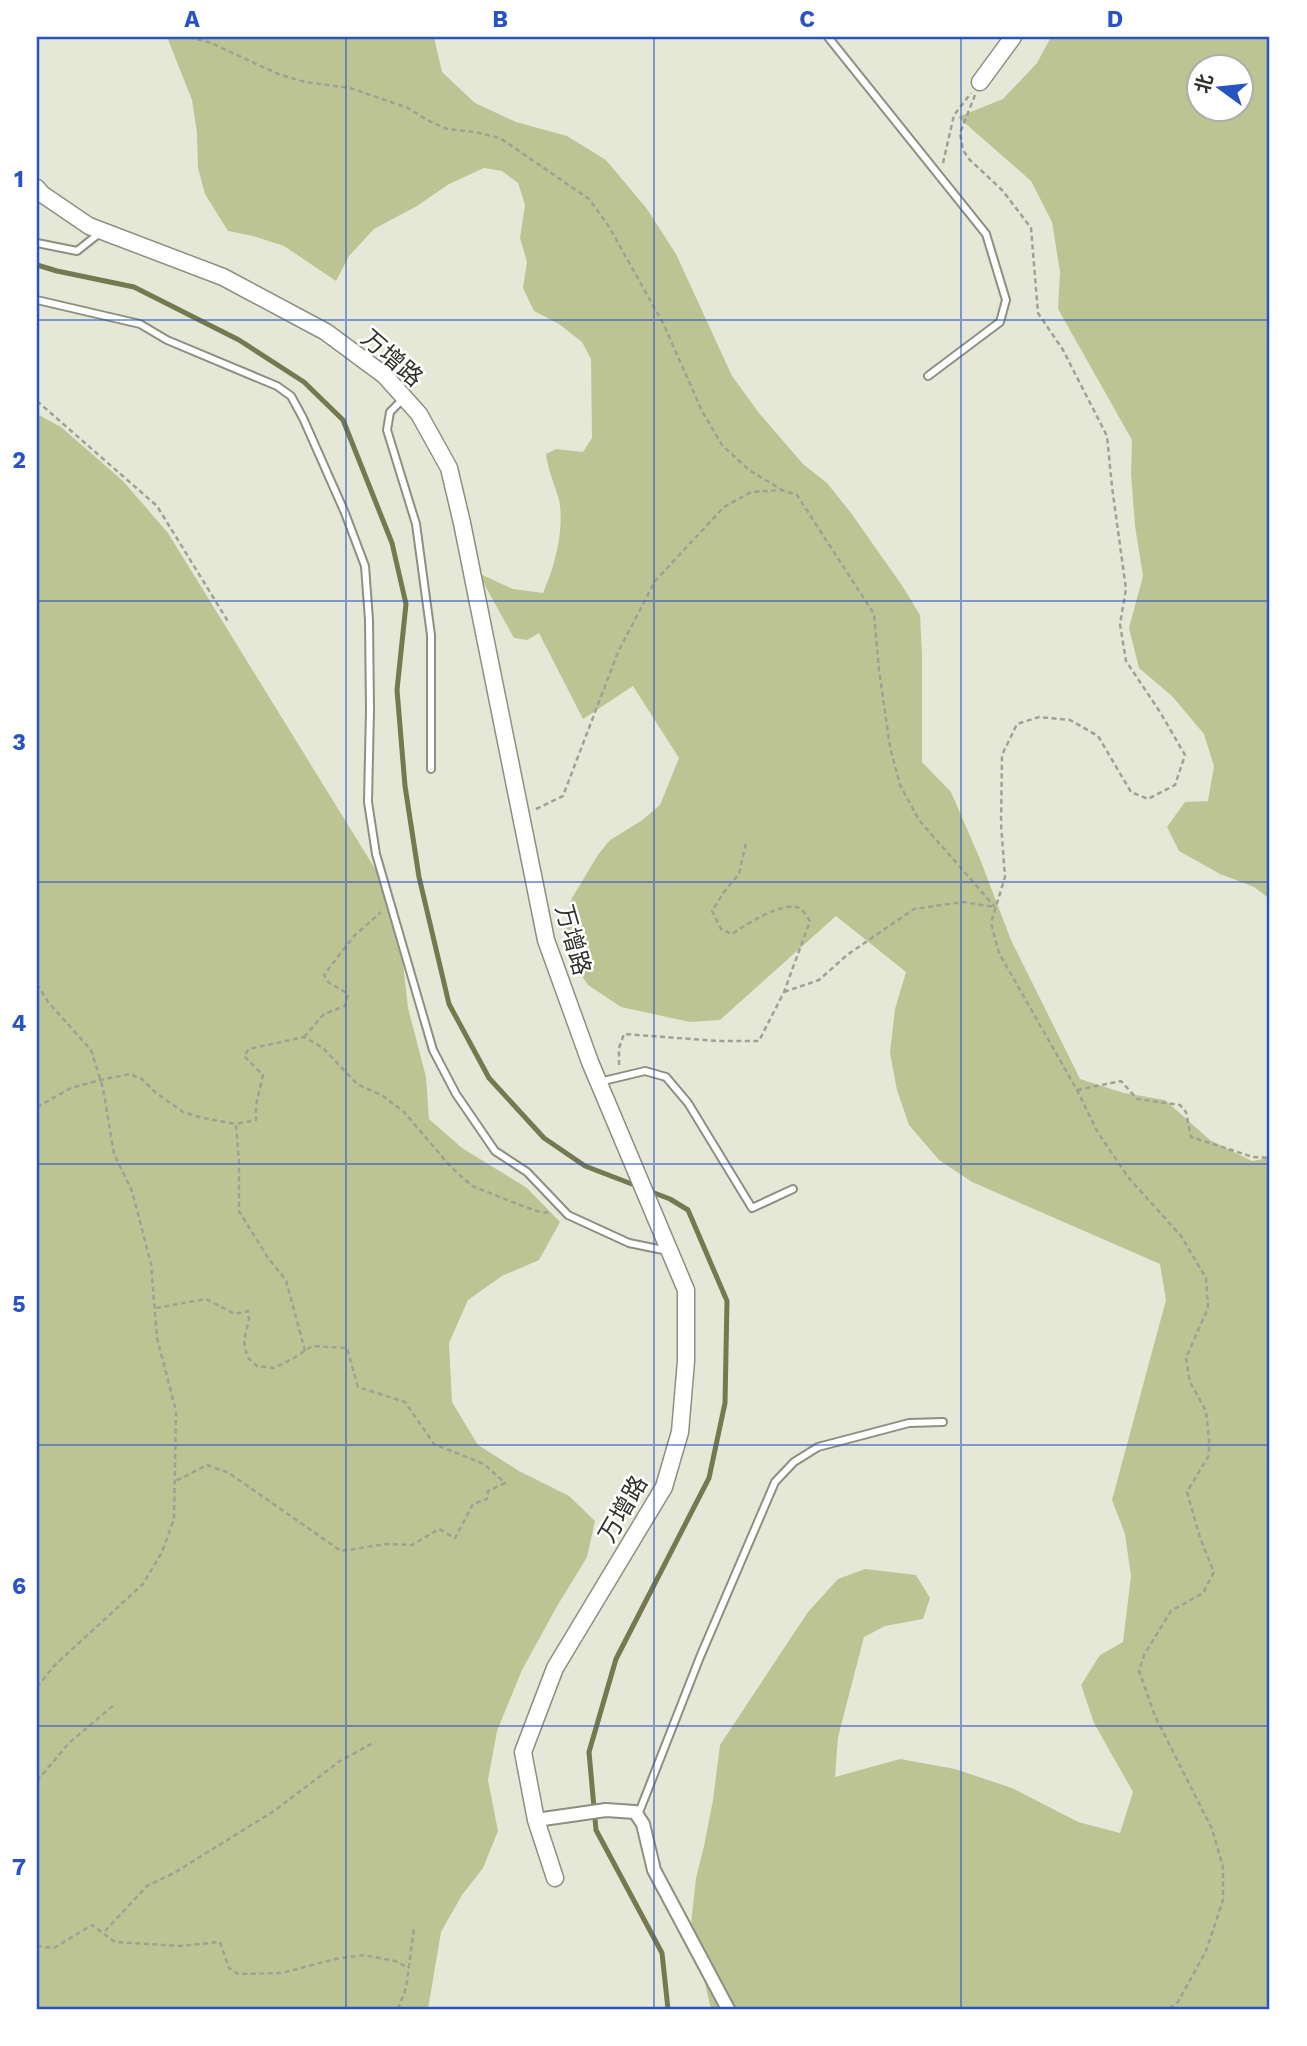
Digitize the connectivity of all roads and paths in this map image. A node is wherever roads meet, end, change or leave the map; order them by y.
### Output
1 (189, 37) edge
2 (828, 37) edge
3 (1013, 37) edge
4 (980, 82) junction
5 (939, 176) junction
6 (37, 188) edge
7 (102, 231) junction
8 (37, 243) edge
9 (37, 300) edge
10 (928, 376) dead end
11 (404, 397) junction
12 (37, 401) edge
13 (782, 490) junction
14 (229, 623) dead end
15 (430, 769) dead end
16 (520, 816) junction
17 (746, 843) dead end
18 (391, 904) junction
19 (995, 907) junction
20 (37, 984) edge
21 (784, 992) junction
22 (304, 1037) junction
23 (619, 1078) junction
24 (100, 1080) junction
25 (598, 1082) junction
26 (1077, 1090) junction
27 (37, 1107) edge
28 (236, 1124) junction
29 (1270, 1158) edge
30 (793, 1189) dead end
31 (568, 1215) junction
32 (669, 1251) junction
33 (156, 1308) junction
34 (305, 1351) junction
35 (943, 1422) dead end
36 (174, 1482) junction
37 (37, 1687) edge
38 (115, 1704) dead end
39 (375, 1742) dead end
40 (37, 1781) edge
41 (638, 1815) junction
42 (536, 1820) junction
43 (555, 1878) dead end
44 (414, 1928) dead end
45 (104, 1933) junction
46 (37, 1946) edge
47 (409, 1968) junction
48 (398, 2009) edge
49 (728, 2009) edge
50 (1169, 2009) edge

1 - 13 path
2 - 5 lane
3 - 4 street
4 - 5 path
4 - 19 path
5 - 10 lane
6 - 7 street, 万增路
7 - 8 lane
7 - 11 street, 万增路
9 - 18 lane
11 - 15 lane
11 - 16 street, 万增路
12 - 14 path
13 - 16 path
13 - 19 path
16 - 25 street, 万增路
17 - 21 path
18 - 22 path
18 - 31 lane
19 - 21 path
19 - 26 path
20 - 24 path
21 - 23 path
22 - 28 path
22 - 31 path
23 - 25 lane
23 - 30 lane
24 - 27 path
24 - 28 path
24 - 33 path
25 - 32 street, 万增路
26 - 29 path
26 - 50 path
28 - 34 path
31 - 32 lane
32 - 42 street, 万增路
33 - 34 path
33 - 36 path
34 - 36 path
35 - 41 lane
36 - 37 path
38 - 40 path
39 - 45 path
41 - 42 street
41 - 49 street
42 - 43 street, 万增路
44 - 47 path
45 - 46 path
45 - 47 path
47 - 48 path

